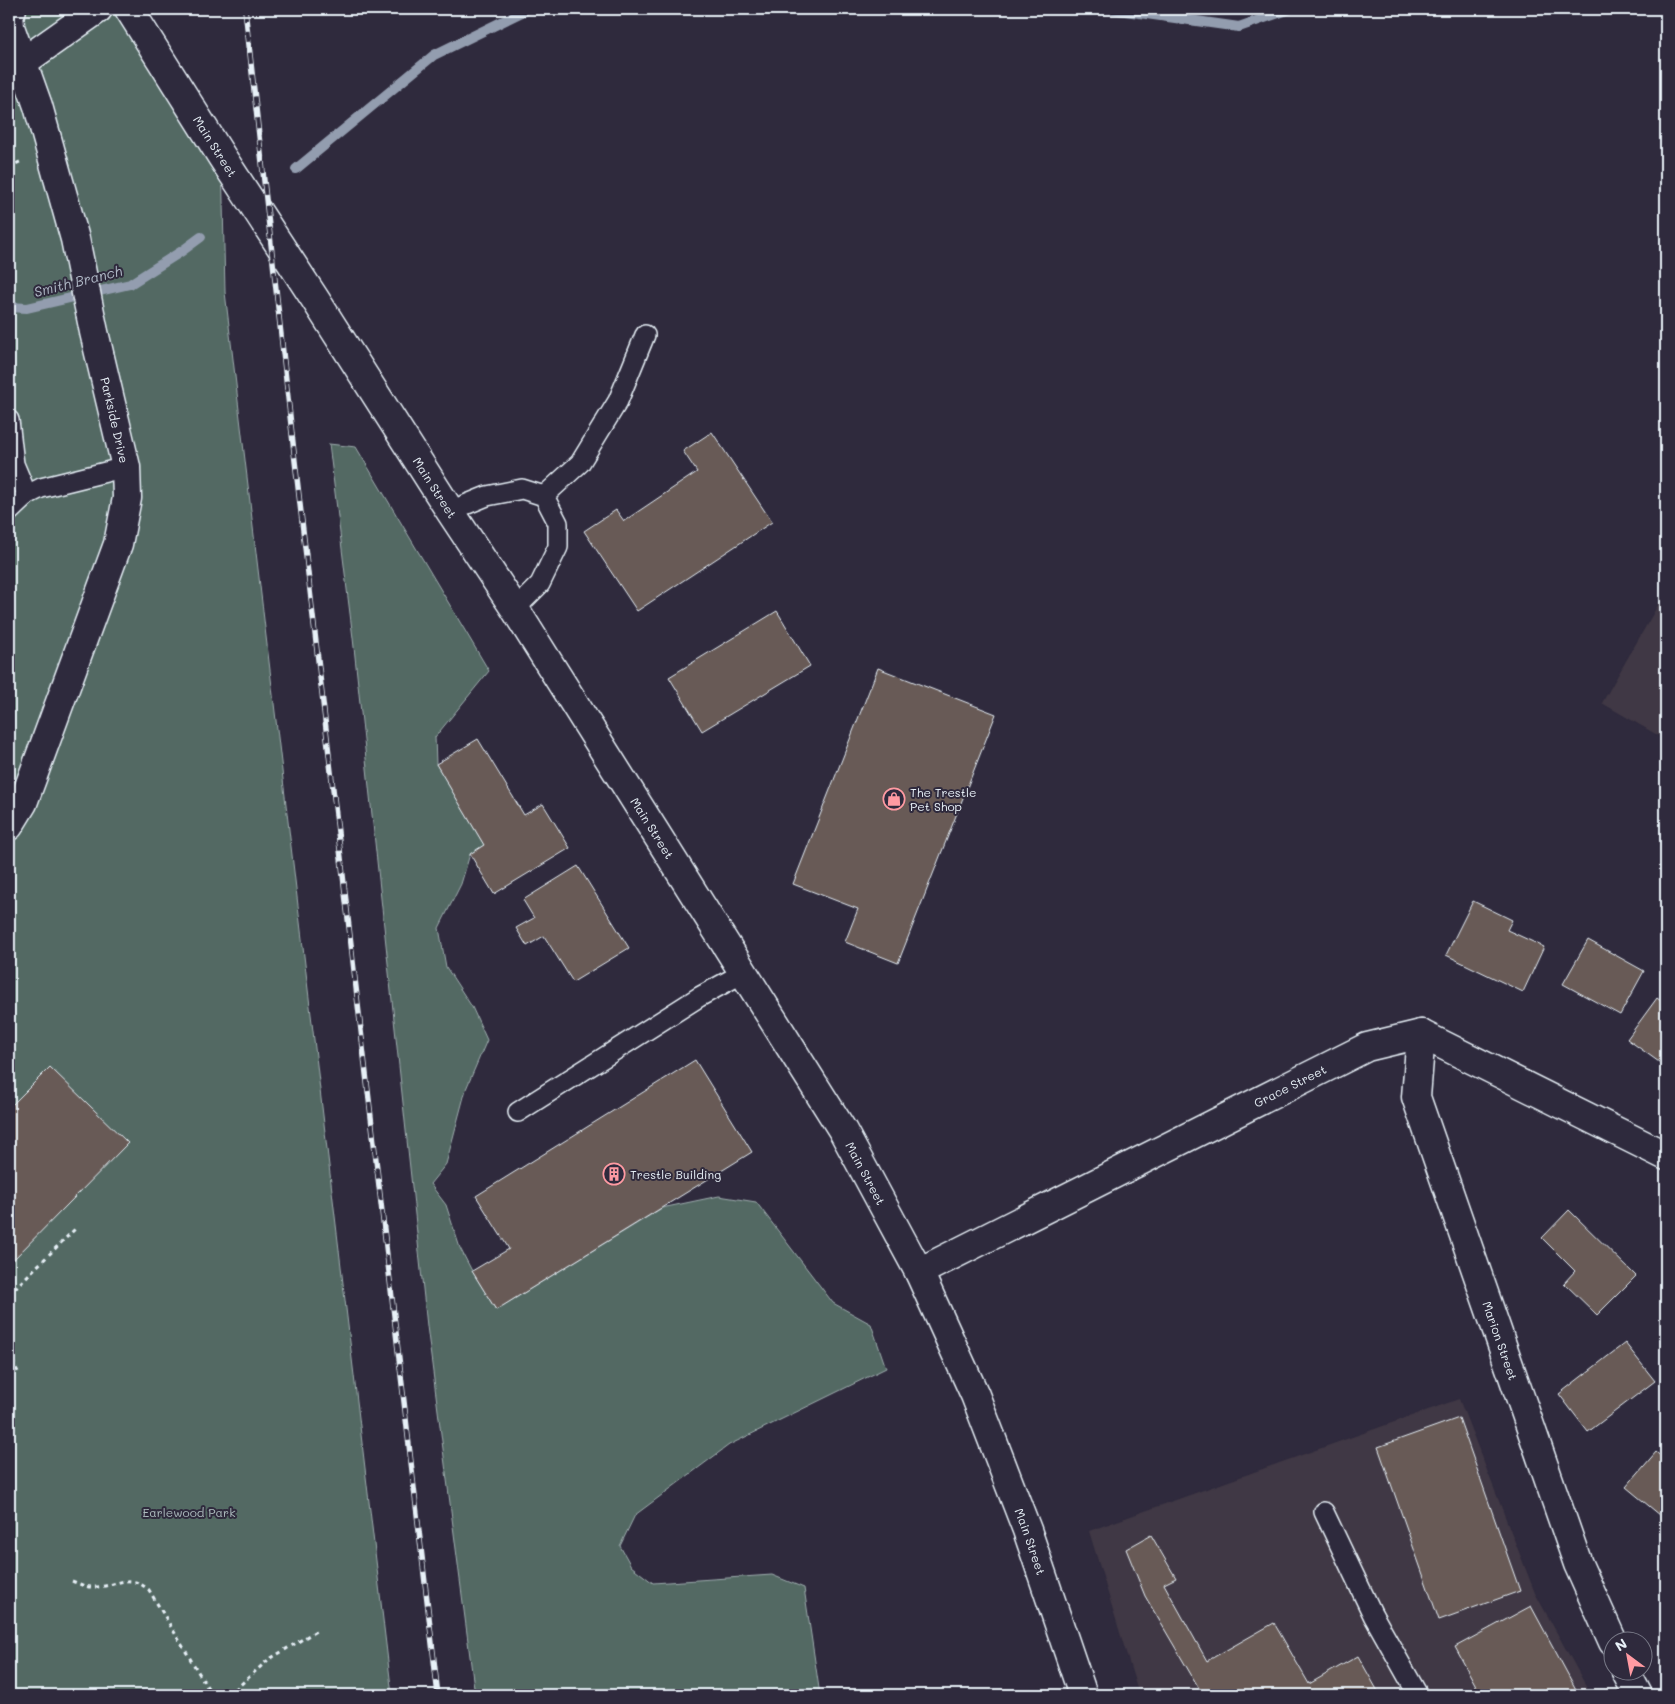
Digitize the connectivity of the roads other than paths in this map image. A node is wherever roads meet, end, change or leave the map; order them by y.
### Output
1 (12, 9) edge
2 (98, 9) edge
3 (129, 9) edge
4 (23, 62) junction
5 (645, 335) dead end
6 (9, 420) edge
7 (126, 467) junction
8 (27, 495) junction
9 (544, 496) junction
10 (9, 512) edge
11 (450, 512) junction
12 (514, 609) junction
13 (9, 826) edge
14 (743, 973) junction
15 (1421, 1034) junction
16 (518, 1112) dead end
17 (1666, 1156) edge
18 (919, 1272) junction
19 (1324, 1512) dead end
20 (1609, 1632) edge
21 (1631, 1682) edge
22 (1083, 1695) edge
23 (1418, 1695) edge
24 (1638, 1695) edge

1 - 4 street, Parkside Drive
2 - 4 street
3 - 11 street, Main Street
4 - 7 street, Parkside Drive
5 - 9 lane
6 - 8 lane
7 - 8 lane
7 - 13 street, Parkside Drive
8 - 10 lane
9 - 11 lane
9 - 12 lane
11 - 12 street, Main Street
12 - 14 street, Main Street
14 - 16 lane
14 - 18 street, Main Street
15 - 17 street
15 - 18 street, Grace Street
15 - 20 street, Marion Street
18 - 22 street, Main Street
19 - 23 lane
21 - 24 street

